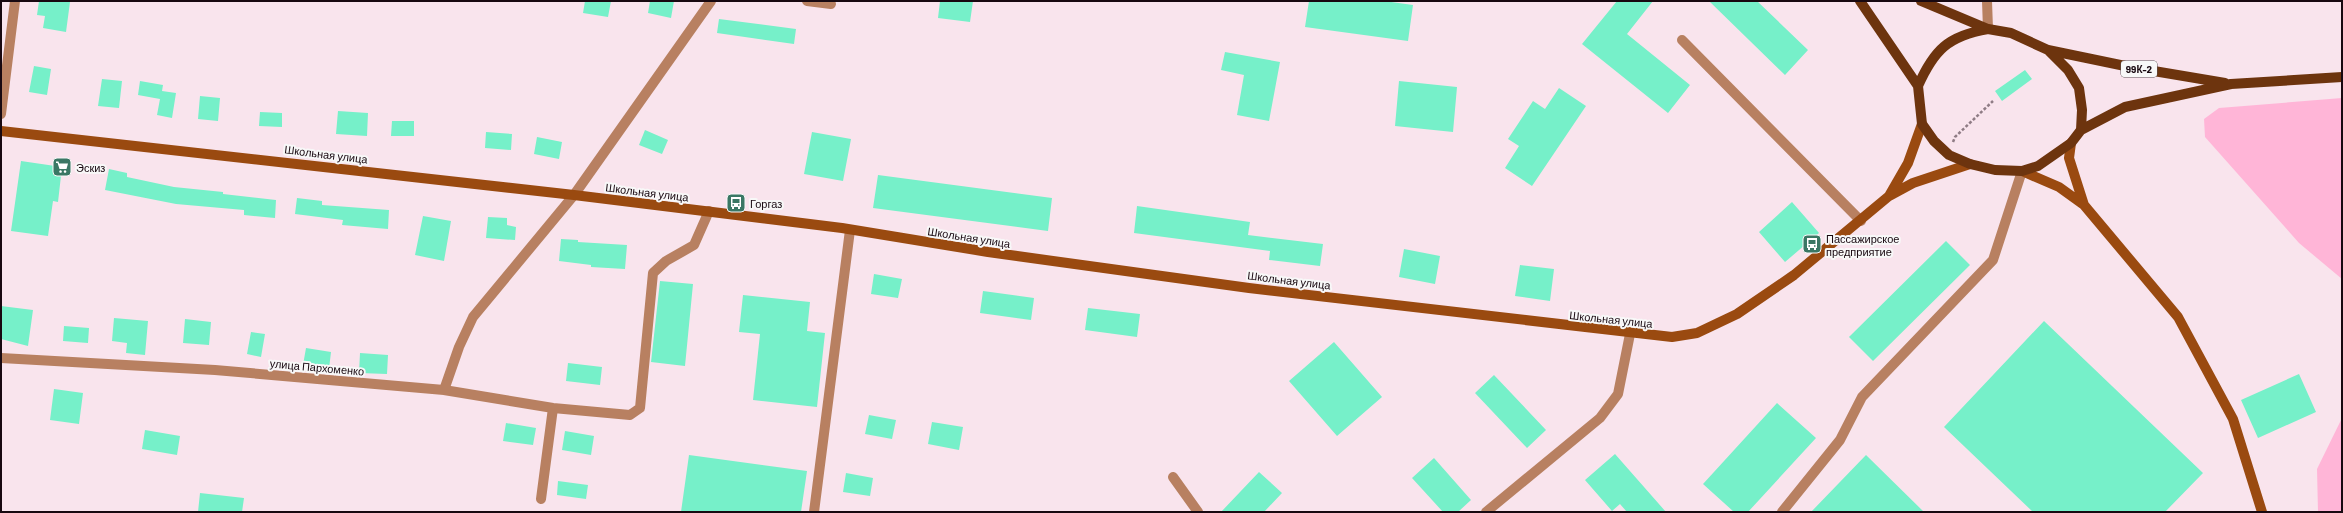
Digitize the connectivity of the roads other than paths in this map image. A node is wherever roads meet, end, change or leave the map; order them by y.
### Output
1 (15, 1) edge
2 (711, 1) edge
3 (807, 1) edge
4 (1860, 1) edge
5 (1921, 1) edge
6 (1987, 1) edge
7 (831, 4) dead end
8 (1988, 29) junction
9 (1682, 40) dead end
10 (2048, 50) junction
11 (2342, 77) edge
12 (2231, 84) junction
13 (1918, 86) junction
14 (1, 114) edge
15 (1922, 124) junction
16 (2081, 130) junction
17 (1, 131) edge
18 (2071, 143) junction
19 (1970, 164) junction
20 (2022, 171) junction
21 (574, 195) junction
22 (1889, 196) junction
23 (2084, 205) junction
24 (709, 212) junction
25 (1862, 221) junction
26 (850, 230) junction
27 (1630, 334) junction
28 (1, 358) edge
29 (444, 390) junction
30 (553, 408) junction
31 (1173, 477) dead end
32 (541, 499) dead end
33 (814, 512) edge
34 (1198, 512) edge
35 (1486, 512) edge
36 (1782, 512) edge
37 (2262, 512) edge

1 - 14 street
2 - 21 street
3 - 7 street
4 - 13 main road, 99К-2
5 - 8 main road, 99К-2
6 - 8 street
8 - 10 main road, 99К-2
8 - 13 main road, 99К-2
9 - 25 street
10 - 12 main road, 99К-2
10 - 16 main road, 99К-2
11 - 12 main road, 99К-2
12 - 16 main road, 99К-2
13 - 15 main road, 99К-2
15 - 19 main road, 99К-2
15 - 22 main road
16 - 18 main road, 99К-2
17 - 21 main road, Школьная улица
18 - 20 main road, 99К-2
18 - 23 main road
19 - 20 main road, 99К-2
19 - 22 main road
20 - 23 main road
20 - 36 street
21 - 24 main road, Школьная улица
21 - 29 street
22 - 25 main road, Школьная улица
23 - 37 main road
24 - 26 main road, Школьная улица
24 - 30 street, улица Пархоменко
25 - 27 main road, Школьная улица
26 - 27 main road, Школьная улица
26 - 33 street
27 - 35 street
28 - 29 street, улица Пархоменко
29 - 30 street, улица Пархоменко
30 - 32 street
31 - 34 street

